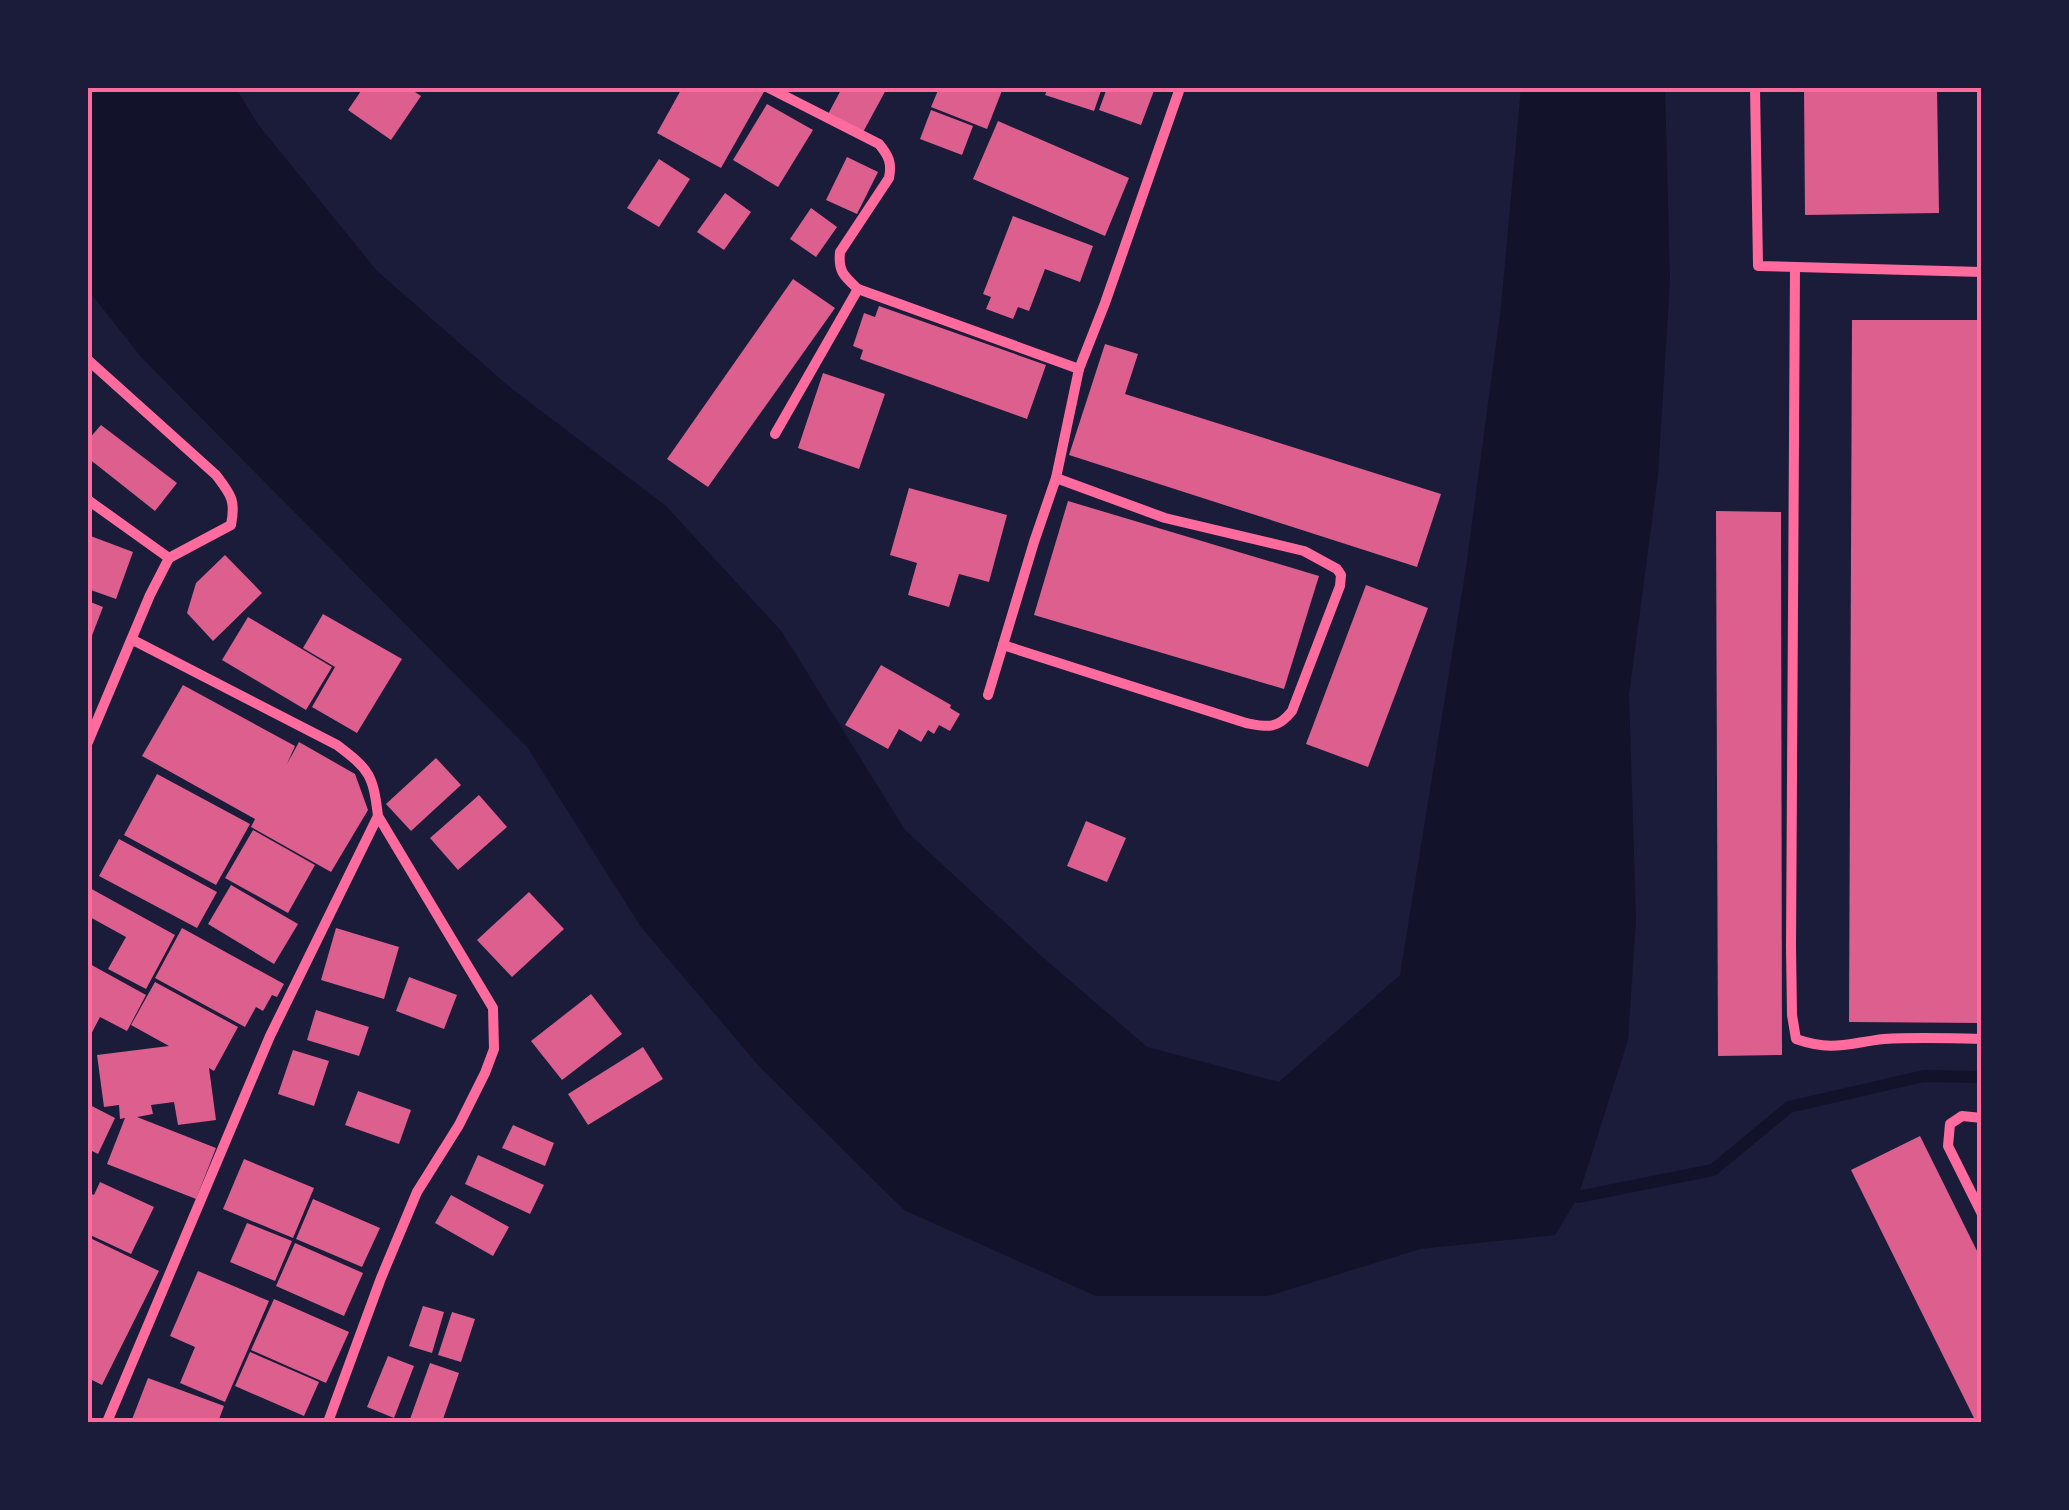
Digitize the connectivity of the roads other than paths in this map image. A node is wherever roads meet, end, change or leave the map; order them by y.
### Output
1 (769, 88) edge
2 (1180, 88) edge
3 (1755, 88) edge
4 (1796, 267) junction
5 (1982, 272) edge
6 (858, 288) junction
7 (88, 360) edge
8 (1079, 369) junction
9 (775, 434) dead end
10 (1056, 478) junction
11 (88, 500) edge
12 (170, 558) junction
13 (133, 640) junction
14 (1003, 644) junction
15 (988, 695) dead end
16 (88, 742) edge
17 (378, 816) junction
18 (1982, 1039) edge
19 (1982, 1118) edge
20 (1982, 1214) edge
21 (108, 1422) edge
22 (328, 1422) edge

1 - 6 street
2 - 8 street
3 - 4 street
4 - 5 street
4 - 18 street
6 - 8 street
6 - 9 street
7 - 12 street
8 - 10 street
10 - 14 street
10 - 14 street
11 - 12 street
12 - 13 street
13 - 16 street
13 - 17 street
14 - 15 street
17 - 21 street
17 - 22 street
19 - 20 street

